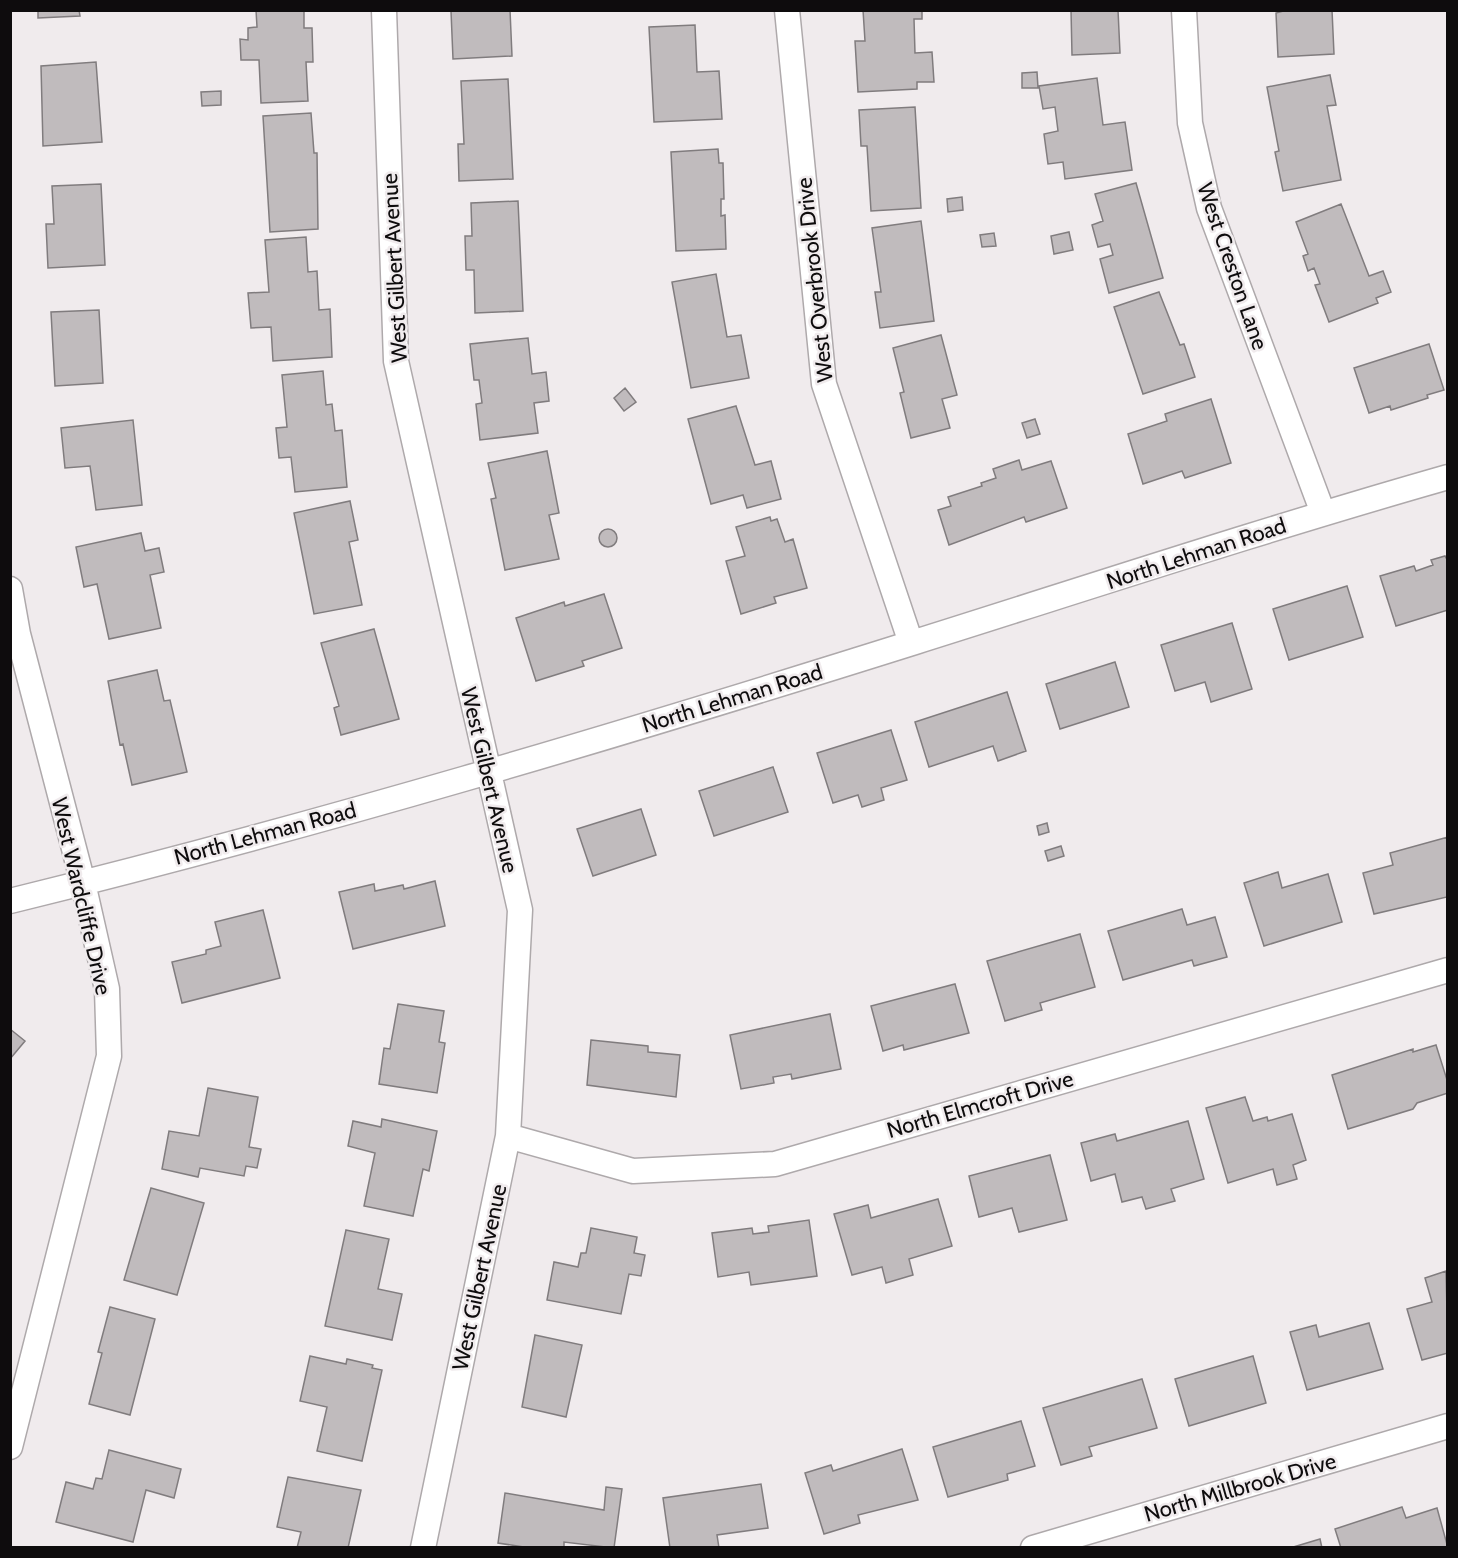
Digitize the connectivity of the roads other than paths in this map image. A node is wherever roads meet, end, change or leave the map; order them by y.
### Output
1 (384, 10) edge
2 (787, 10) edge
3 (1184, 10) edge
4 (1448, 477) edge
5 (1323, 513) junction
6 (10, 589) edge
7 (911, 643) junction
8 (488, 772) junction
9 (83, 883) junction
10 (10, 901) edge
11 (1448, 970) edge
12 (508, 1136) junction
13 (1448, 1426) edge
14 (10, 1448) edge
15 (423, 1548) edge
16 (1033, 1548) edge

1 - 8 street, West Gilbert Avenue
2 - 7 street, West Overbrook Drive
3 - 5 street, West Creston Lane
4 - 5 street, North Lehman Road
5 - 7 street, North Lehman Road
6 - 9 street, West Wardcliffe Drive
7 - 8 street, North Lehman Road
8 - 9 street, North Lehman Road
8 - 12 street, West Gilbert Avenue
9 - 10 street, North Lehman Road
9 - 14 street, West Wardcliffe Drive
11 - 12 street, North Elmcroft Drive
12 - 15 street, West Gilbert Avenue
13 - 16 street, North Millbrook Drive

